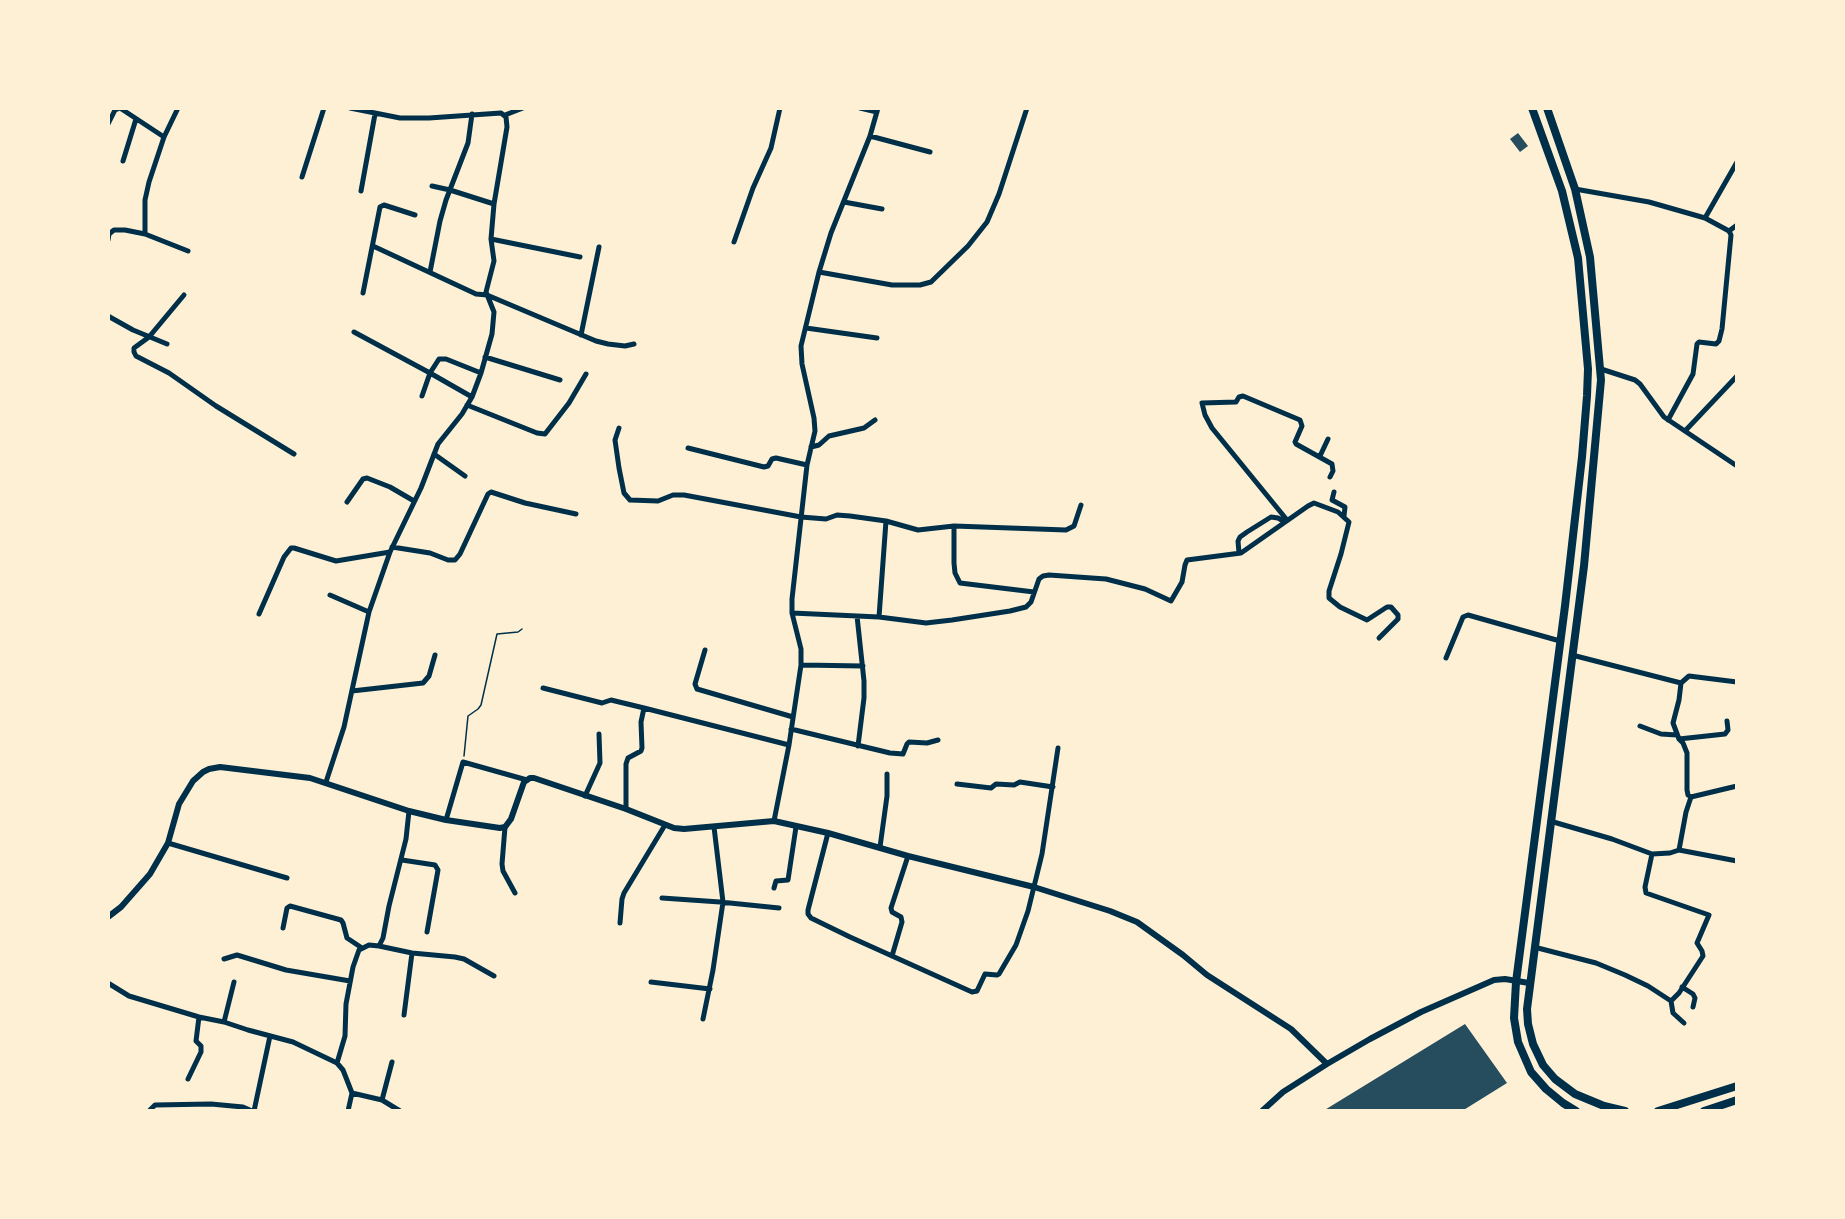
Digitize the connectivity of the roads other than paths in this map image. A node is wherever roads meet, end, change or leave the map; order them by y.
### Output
1 (178, 108) edge
2 (324, 108) edge
3 (350, 108) edge
4 (449, 108) edge
5 (523, 108) edge
6 (780, 108) edge
7 (860, 108) edge
8 (1027, 108) edge
9 (1532, 108) edge
10 (1547, 108) edge
11 (878, 110) edge
12 (377, 112) edge
13 (472, 114) junction
14 (505, 115) junction
15 (448, 116) junction
16 (136, 119) junction
17 (108, 124) edge
18 (870, 136) junction
19 (164, 137) junction
20 (930, 152) dead end
21 (123, 160) dead end
22 (1737, 162) edge
23 (302, 177) dead end
24 (432, 186) dead end
25 (1575, 189) junction
26 (450, 190) junction
27 (361, 191) dead end
28 (844, 202) junction
29 (494, 204) junction
30 (882, 209) dead end
31 (416, 215) dead end
32 (1705, 218) junction
33 (1737, 225) edge
34 (1729, 231) junction
35 (145, 234) junction
36 (491, 239) junction
37 (108, 240) edge
38 (734, 242) dead end
39 (373, 246) junction
40 (600, 247) dead end
41 (188, 251) dead end
42 (580, 257) dead end
43 (1729, 271) junction
44 (430, 272) junction
45 (819, 272) junction
46 (1737, 273) edge
47 (363, 293) dead end
48 (184, 295) dead end
49 (486, 295) junction
50 (108, 316) edge
51 (806, 328) junction
52 (354, 332) dead end
53 (581, 335) junction
54 (149, 337) junction
55 (877, 338) dead end
56 (167, 344) dead end
57 (634, 344) dead end
58 (485, 357) junction
59 (1601, 369) junction
60 (430, 373) junction
61 (481, 373) junction
62 (586, 374) dead end
63 (1737, 376) edge
64 (560, 380) dead end
65 (422, 396) dead end
66 (472, 397) junction
67 (468, 405) junction
68 (875, 420) dead end
69 (1668, 420) junction
70 (619, 428) dead end
71 (1685, 431) junction
72 (1328, 439) dead end
73 (811, 447) junction
74 (688, 448) dead end
75 (294, 454) dead end
76 (434, 454) junction
77 (1320, 456) junction
78 (807, 465) junction
79 (1737, 466) edge
80 (465, 476) dead end
81 (1330, 477) dead end
82 (1334, 492) dead end
83 (414, 501) junction
84 (347, 502) dead end
85 (1081, 505) dead end
86 (576, 514) dead end
87 (1344, 516) junction
88 (801, 517) junction
89 (886, 521) junction
90 (1286, 521) junction
91 (954, 526) junction
92 (391, 549) junction
93 (1239, 553) junction
94 (1570, 565) junction
95 (1584, 566) junction
96 (1034, 592) junction
97 (330, 595) dead end
98 (369, 612) junction
99 (792, 613) junction
100 (259, 614) dead end
101 (857, 616) junction
102 (879, 616) junction
103 (1379, 638) dead end
104 (1560, 641) junction
105 (705, 650) dead end
106 (435, 655) dead end
107 (1572, 655) junction
108 (1446, 658) dead end
109 (801, 665) junction
110 (863, 666) junction
111 (1737, 682) edge
112 (1681, 683) junction
113 (543, 688) dead end
114 (352, 691) junction
115 (644, 708) junction
116 (793, 717) junction
117 (1727, 721) dead end
118 (1640, 726) dead end
119 (791, 729) junction
120 (599, 734) dead end
121 (1678, 737) junction
122 (938, 740) dead end
123 (789, 745) junction
124 (858, 746) junction
125 (1058, 748) dead end
126 (887, 774) dead end
127 (527, 780) junction
128 (326, 782) junction
129 (957, 784) dead end
130 (1737, 786) edge
131 (1053, 787) junction
132 (1540, 792) junction
133 (1554, 794) junction
134 (585, 796) junction
135 (1691, 797) junction
136 (626, 808) junction
137 (409, 812) junction
138 (446, 820) junction
139 (774, 821) junction
140 (1550, 821) junction
141 (664, 825) junction
142 (714, 826) junction
143 (796, 827) junction
144 (505, 828) junction
145 (828, 834) junction
146 (168, 843) junction
147 (880, 847) junction
148 (1679, 850) junction
149 (1652, 854) junction
150 (908, 856) junction
151 (402, 860) junction
152 (1737, 861) edge
153 (287, 878) dead end
154 (1034, 887) junction
155 (774, 888) dead end
156 (515, 893) dead end
157 (662, 898) dead end
158 (723, 902) junction
159 (779, 909) dead end
160 (108, 916) edge
161 (620, 923) dead end
162 (283, 928) dead end
163 (427, 932) dead end
164 (379, 946) junction
165 (1534, 947) junction
166 (362, 948) junction
167 (411, 953) junction
168 (892, 956) junction
169 (224, 959) dead end
170 (494, 976) dead end
171 (350, 981) junction
172 (234, 982) dead end
173 (651, 982) dead end
174 (1516, 982) junction
175 (108, 983) edge
176 (1529, 983) junction
177 (1682, 987) junction
178 (710, 989) junction
179 (1671, 1001) junction
180 (1693, 1007) dead end
181 (404, 1015) dead end
182 (199, 1017) junction
183 (703, 1019) dead end
184 (224, 1022) junction
185 (1684, 1023) dead end
186 (270, 1036) junction
187 (392, 1062) dead end
188 (337, 1063) junction
189 (1327, 1064) junction
190 (188, 1079) dead end
191 (1737, 1086) edge
192 (352, 1093) junction
193 (382, 1100) junction
194 (1737, 1100) edge
195 (149, 1111) edge
196 (253, 1111) edge
197 (348, 1111) edge
198 (400, 1111) edge
199 (1262, 1111) edge
200 (1576, 1111) edge
201 (1625, 1111) edge
202 (1658, 1111) edge
203 (1704, 1111) edge

1 - 19 street
2 - 23 street
3 - 12 street
4 - 15 street
5 - 14 street
6 - 38 street
7 - 11 street
8 - 45 street
9 - 94 main road
10 - 25 main road
11 - 18 street
12 - 15 street
12 - 27 street
13 - 14 street
13 - 15 street
13 - 26 street
14 - 29 street
16 - 17 street
16 - 19 street
16 - 21 street
18 - 20 street
18 - 28 street
19 - 35 street
22 - 32 street
24 - 26 street
25 - 32 street
25 - 59 main road
26 - 29 street
26 - 44 street
28 - 30 street
28 - 45 street
29 - 36 street
31 - 39 street
32 - 34 street
33 - 34 street
34 - 43 street
35 - 37 street
35 - 41 street
36 - 42 street
36 - 49 street
39 - 44 street
39 - 47 street
40 - 53 street
43 - 46 street
43 - 69 street
44 - 49 street
45 - 51 street
48 - 54 street
49 - 53 street
49 - 58 street
50 - 54 street
51 - 55 street
51 - 73 street
52 - 60 street
53 - 57 street
54 - 56 street
54 - 75 street
58 - 61 street
58 - 64 street
59 - 69 street
59 - 95 main road
60 - 61 street
60 - 65 street
60 - 66 street
61 - 66 street
62 - 67 street
63 - 71 street
66 - 67 street
67 - 76 street
68 - 73 street
69 - 71 street
70 - 88 street
71 - 79 street
72 - 77 street
73 - 78 street
74 - 78 street
76 - 80 street
76 - 83 street
77 - 81 street
77 - 90 street
78 - 88 street
82 - 87 street
83 - 84 street
83 - 92 street
85 - 91 street
86 - 92 street
87 - 90 street
87 - 103 street
88 - 89 street
88 - 99 street
89 - 91 street
89 - 102 street
90 - 93 street
90 - 93 street
91 - 96 street
92 - 98 street
92 - 100 street
93 - 96 street
94 - 95 main road
94 - 104 main road
95 - 107 main road
96 - 102 street
97 - 98 street
98 - 114 street
99 - 101 street
99 - 109 street
101 - 102 street
101 - 110 street
104 - 108 street
104 - 132 main road
105 - 116 street
106 - 114 street
107 - 112 street
107 - 133 main road
109 - 110 street
109 - 116 street
110 - 124 street
111 - 112 street
112 - 121 street
113 - 115 street
114 - 128 street
115 - 123 street
115 - 136 street
116 - 119 street
117 - 121 street
118 - 121 street
119 - 123 street
119 - 124 street
120 - 134 street
121 - 135 street
122 - 124 street
123 - 139 street
125 - 131 street
126 - 147 street
127 - 134 street
127 - 138 street
127 - 144 street
128 - 137 street
128 - 146 street
129 - 131 street
130 - 135 street
131 - 154 street
132 - 133 main road
132 - 174 main road
133 - 140 main road
134 - 136 street
135 - 148 street
136 - 141 street
137 - 138 street
137 - 151 street
138 - 144 street
139 - 142 street
139 - 143 street
140 - 149 street
140 - 165 main road
141 - 142 street
141 - 161 street
142 - 158 street
143 - 145 street
143 - 155 street
144 - 156 street
145 - 147 street
145 - 168 street
146 - 153 street
146 - 160 street
147 - 150 street
148 - 149 street
148 - 152 street
149 - 177 street
150 - 154 street
150 - 168 street
151 - 163 street
151 - 164 street
154 - 168 street
154 - 189 street
157 - 158 street
158 - 159 street
158 - 178 street
162 - 166 street
164 - 166 street
164 - 167 street
165 - 176 main road
165 - 179 street
166 - 171 street
167 - 170 street
167 - 181 street
169 - 171 street
171 - 188 street
172 - 184 street
173 - 178 street
174 - 176 street
174 - 189 street
174 - 200 main road
175 - 182 street
176 - 201 main road
177 - 179 street
177 - 180 street
178 - 183 street
179 - 185 street
182 - 184 street
182 - 190 street
184 - 186 street
186 - 188 street
186 - 196 street
187 - 193 street
188 - 192 street
189 - 199 street
191 - 202 main road
192 - 193 street
192 - 197 street
193 - 198 street
194 - 203 main road
195 - 196 street

